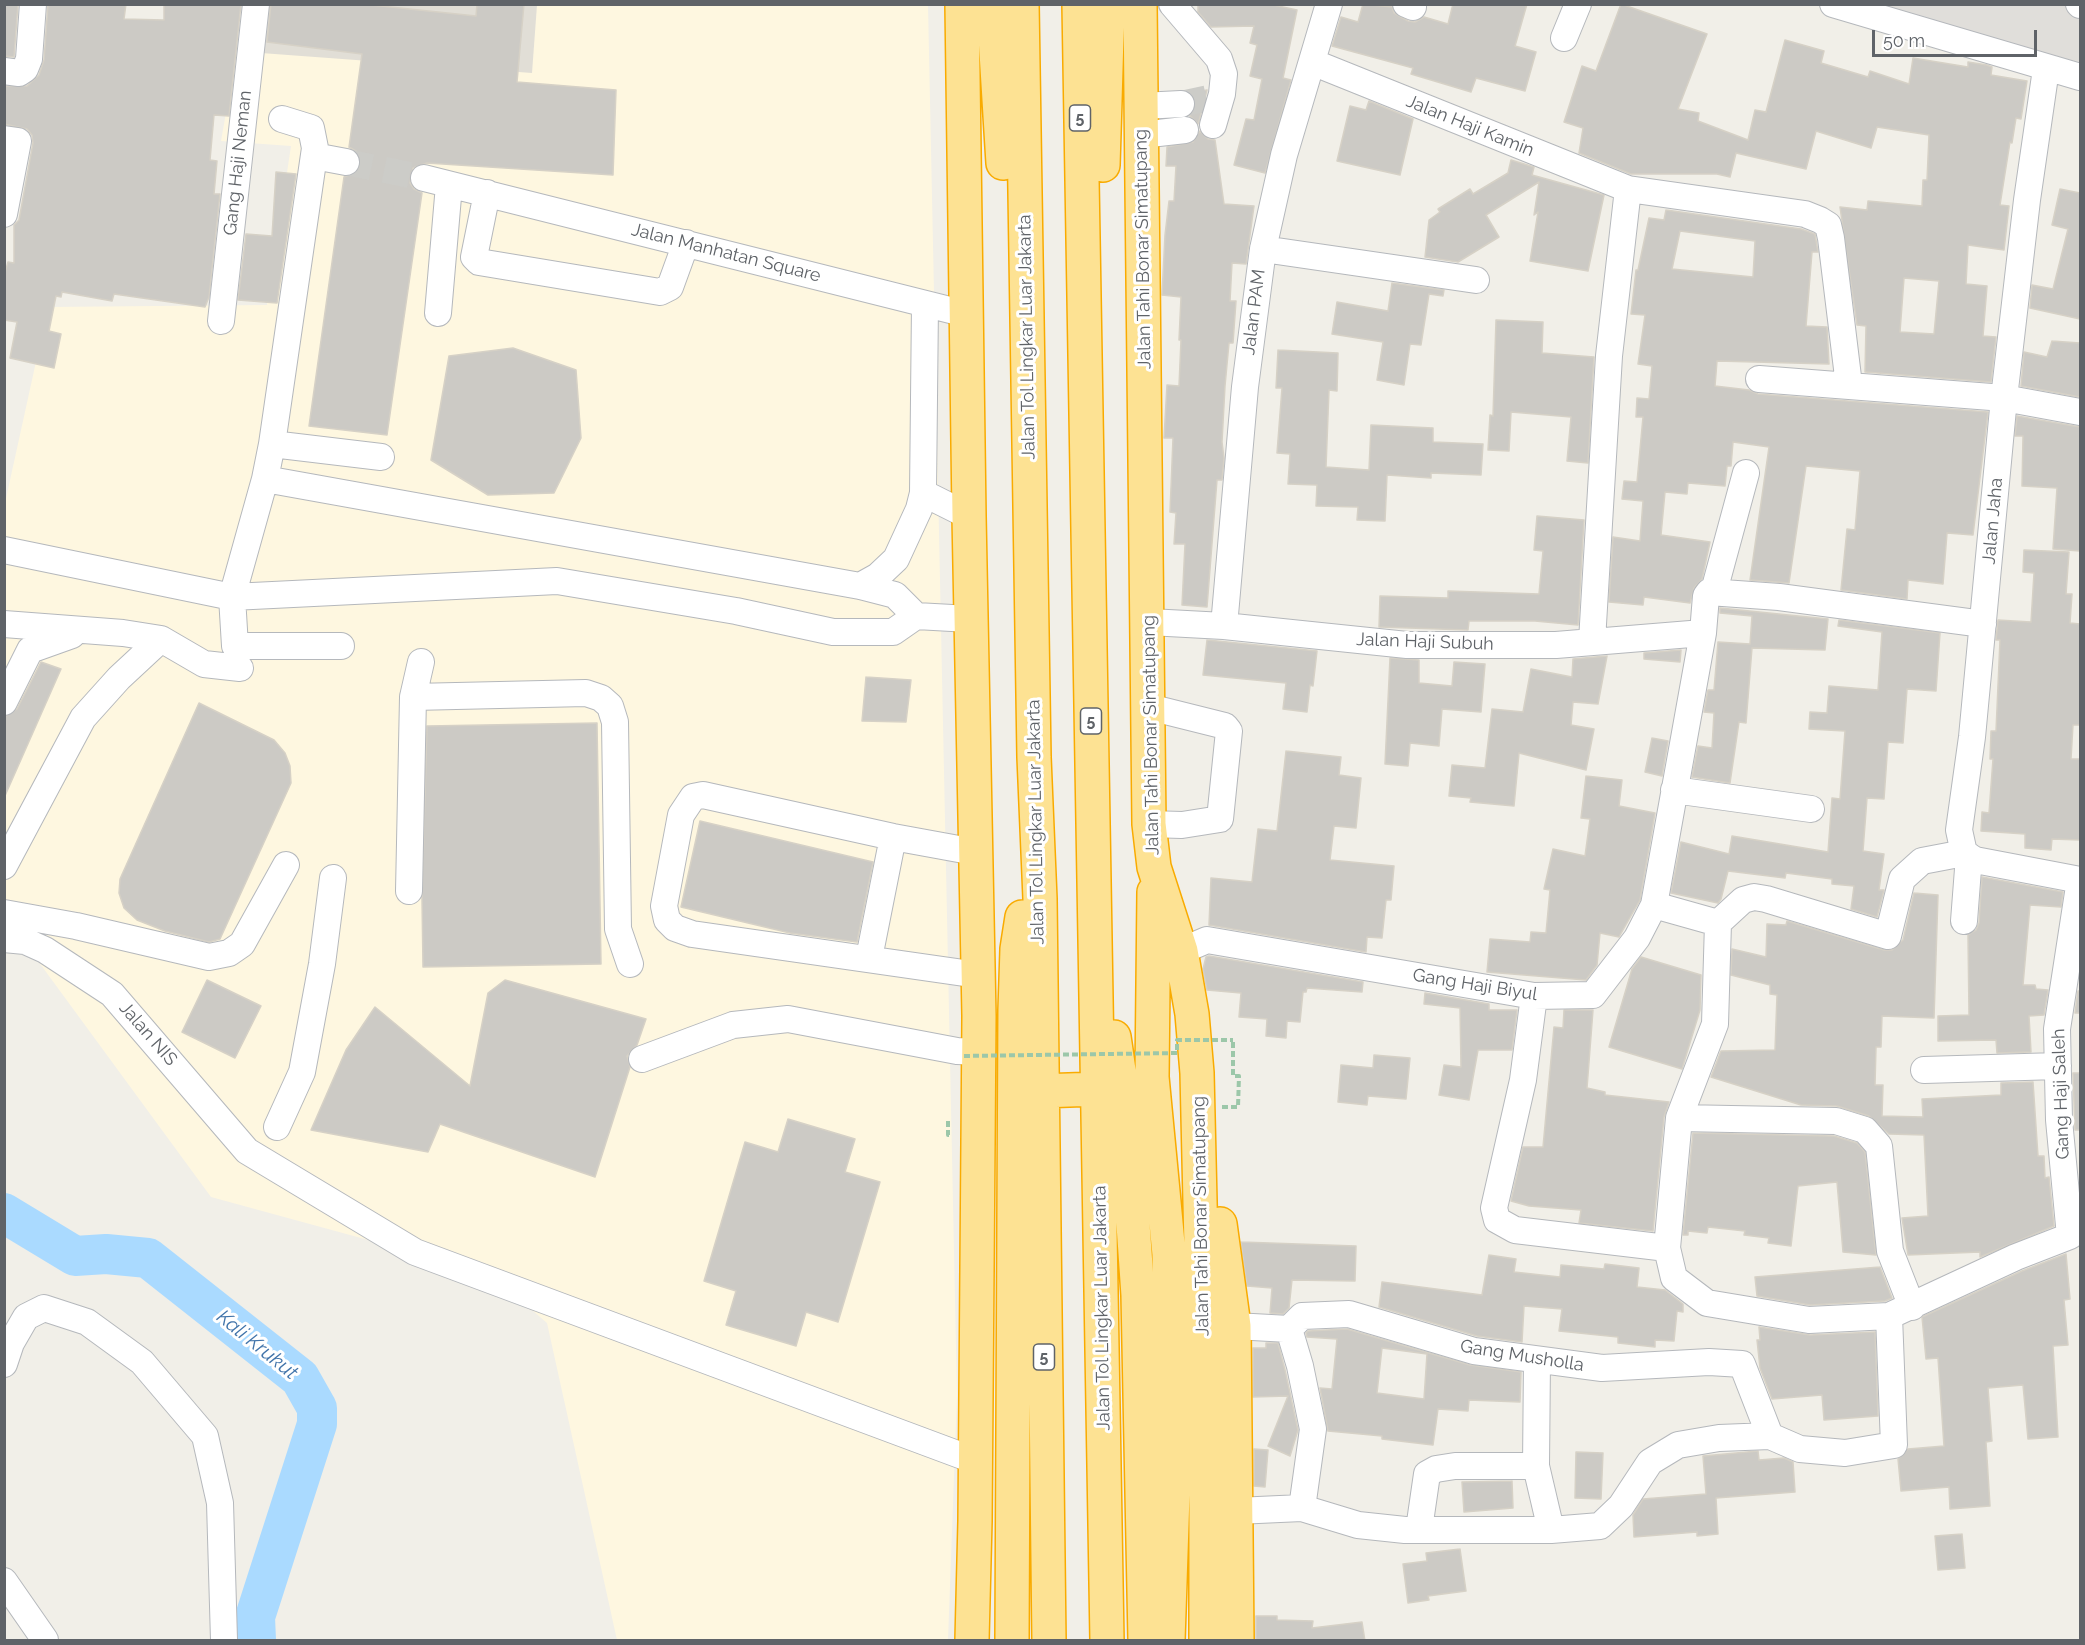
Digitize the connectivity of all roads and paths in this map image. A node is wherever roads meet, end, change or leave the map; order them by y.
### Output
1 (33, 4) edge
2 (256, 4) edge
3 (962, 4) edge
4 (993, 4) edge
5 (1022, 4) edge
6 (1079, 4) edge
7 (1108, 4) edge
8 (1140, 4) edge
9 (1172, 4) edge
10 (1578, 4) edge
11 (1833, 4) edge
12 (1328, 5) edge
13 (1564, 38) dead end
14 (1312, 62) junction
15 (2046, 69) junction
16 (4, 71) edge
17 (2080, 77) edge
18 (1181, 104) tunnel mouth
19 (282, 118) dead end
20 (1142, 121) junction
21 (1213, 125) dead end
22 (1185, 130) tunnel mouth
23 (4, 139) edge
24 (314, 156) junction
25 (346, 162) tunnel mouth
26 (424, 178) tunnel mouth
27 (449, 185) junction
28 (1628, 189) junction
29 (487, 193) junction
30 (4, 214) edge
31 (686, 243) junction
32 (1263, 249) junction
33 (1476, 280) dead end
34 (925, 304) junction
35 (438, 314) dead end
36 (966, 314) junction
37 (220, 321) dead end
38 (1759, 379) dead end
39 (1849, 385) junction
40 (2004, 398) junction
41 (2080, 412) edge
42 (1029, 432) junction
43 (272, 444) junction
44 (381, 457) dead end
45 (1746, 473) dead end
46 (265, 479) junction
47 (923, 493) junction
48 (1086, 504) junction
49 (969, 516) junction
50 (4, 550) edge
51 (860, 586) junction
52 (1714, 591) junction
53 (232, 597) junction
54 (916, 616) junction
55 (970, 619) junction
56 (1149, 622) junction
57 (4, 624) edge
58 (1983, 624) junction
59 (1224, 626) junction
60 (84, 632) junction
61 (1702, 633) junction
62 (161, 639) junction
63 (1592, 641) junction
64 (341, 646) dead end
65 (421, 662) dead end
66 (240, 668) dead end
67 (413, 697) junction
68 (4, 702) edge
69 (1149, 707) junction
70 (1674, 790) junction
71 (1811, 809) dead end
72 (1149, 824) junction
73 (892, 837) junction
74 (975, 852) junction
75 (1967, 855) junction
76 (286, 865) dead end
77 (4, 866) edge
78 (1154, 867) junction
79 (333, 878) dead end
80 (2080, 880) edge
81 (408, 891) dead end
82 (1040, 899) junction
83 (1654, 905) junction
84 (4, 913) edge
85 (1964, 921) dead end
86 (1718, 923) junction
87 (1095, 938) junction
88 (4, 939) edge
89 (1181, 951) junction
90 (869, 958) junction
91 (630, 964) dead end
92 (978, 975) junction
93 (1534, 996) junction
94 (971, 1054) junction
95 (642, 1059) dead end
96 (2058, 1066) junction
97 (1924, 1070) dead end
98 (1097, 1089) junction
99 (1041, 1090) junction
100 (1238, 1107) dead end
101 (1199, 1116) junction
102 (1679, 1118) junction
103 (277, 1127) dead end
104 (1666, 1248) junction
105 (1900, 1311) junction
106 (1234, 1326) junction
107 (1289, 1329) junction
108 (1537, 1360) junction
109 (4, 1364) edge
110 (1770, 1436) junction
111 (975, 1461) junction
112 (1536, 1466) junction
113 (1302, 1508) junction
114 (1236, 1511) junction
115 (975, 1521) junction
116 (1419, 1529) junction
117 (1551, 1530) junction
118 (4, 1581) edge
119 (45, 1641) edge
120 (224, 1641) edge
121 (954, 1641) edge
122 (972, 1641) edge
123 (1012, 1641) edge
124 (1049, 1641) edge
125 (1107, 1641) edge
126 (1145, 1641) edge
127 (1168, 1641) edge
128 (1206, 1641) edge
129 (1236, 1641) edge

1 - 16 street
2 - 37 street, Gang Haji Neman
3 - 36 highway
4 - 42 highway
5 - 42 highway, Jalan Tol Lingkar Luar Jakarta / 5
6 - 48 highway, Jalan Tol Lingkar Luar Jakarta / 5
7 - 48 highway
8 - 20 highway, Jalan Tahi Bonar Simatupang
9 - 21 street
10 - 13 street
11 - 15 street
12 - 14 street, Jalan PAM
14 - 28 street, Jalan Haji Kamin
14 - 32 street, Jalan PAM
15 - 17 street
15 - 40 street, Jalan Jaha
18 - 20 street
19 - 24 street
20 - 22 street
20 - 56 highway, Jalan Tahi Bonar Simatupang
23 - 30 street
24 - 25 street
24 - 43 street
26 - 27 street, Jalan Manhatan Square
27 - 29 street, Jalan Manhatan Square
27 - 35 street
28 - 39 street, Jalan Haji Kamin
28 - 63 street
29 - 31 street, Jalan Manhatan Square
29 - 31 street
31 - 34 street, Jalan Manhatan Square
32 - 33 street
32 - 59 street, Jalan PAM
34 - 36 street, Jalan Manhatan Square
34 - 47 street
36 - 49 highway
38 - 39 street
39 - 40 street
40 - 41 street
40 - 58 street, Jalan Jaha
42 - 82 highway, Jalan Tol Lingkar Luar Jakarta / 5
43 - 44 street
43 - 46 street
45 - 52 street
46 - 51 street
46 - 53 street
47 - 49 street
47 - 51 street
48 - 87 highway, Jalan Tol Lingkar Luar Jakarta / 5
49 - 55 highway
50 - 53 street
51 - 54 street
52 - 58 street
52 - 61 street
53 - 54 street
53 - 64 street
54 - 55 street
55 - 74 highway
56 - 59 street, Jalan Haji Subuh
56 - 69 highway, Jalan Tahi Bonar Simatupang
57 - 60 street
58 - 75 street, Jalan Jaha
59 - 63 street, Jalan Haji Subuh
60 - 62 street
60 - 68 street
61 - 63 street, Jalan Haji Subuh
61 - 70 street
62 - 66 street
62 - 77 street
65 - 67 street
67 - 81 street
67 - 91 street
69 - 72 highway, Jalan Tahi Bonar Simatupang
69 - 72 street
70 - 71 street
70 - 83 street
72 - 78 highway, Jalan Tahi Bonar Simatupang
73 - 74 street
73 - 90 street
73 - 90 street
74 - 92 highway
75 - 80 street
75 - 85 street, Jalan Jaha
75 - 86 street
76 - 84 street
78 - 89 highway, Jalan Tahi Bonar Simatupang
78 - 127 highway
79 - 103 street
80 - 96 street, Gang Haji Saleh
82 - 99 highway, Jalan Tol Lingkar Luar Jakarta / 5
82 - 123 highway
83 - 86 street
83 - 93 street, Gang Haji Biyul
86 - 102 street
87 - 98 highway, Jalan Tol Lingkar Luar Jakarta / 5
87 - 126 highway
88 - 111 street, Jalan NIS
89 - 93 street, Gang Haji Biyul
89 - 101 highway, Jalan Tahi Bonar Simatupang
90 - 92 street
92 - 94 highway
93 - 104 street
94 - 95 street
94 - 100 path, bridge
94 - 111 highway
96 - 97 street
96 - 105 street, Gang Haji Saleh
98 - 99 highway
98 - 125 highway, Jalan Tol Lingkar Luar Jakarta / 5
99 - 124 highway, Jalan Tol Lingkar Luar Jakarta / 5
101 - 106 highway
101 - 128 highway, Jalan Tahi Bonar Simatupang
102 - 104 street
102 - 105 street
104 - 105 street
105 - 110 street
106 - 107 street
106 - 114 highway
107 - 108 street, Gang Musholla
107 - 113 street
108 - 110 street, Gang Musholla
108 - 112 street
109 - 120 street
110 - 117 street
111 - 115 highway
112 - 116 street
112 - 117 street
113 - 114 street
113 - 116 street
114 - 129 highway
115 - 121 highway
115 - 122 highway
116 - 117 street
118 - 119 street

